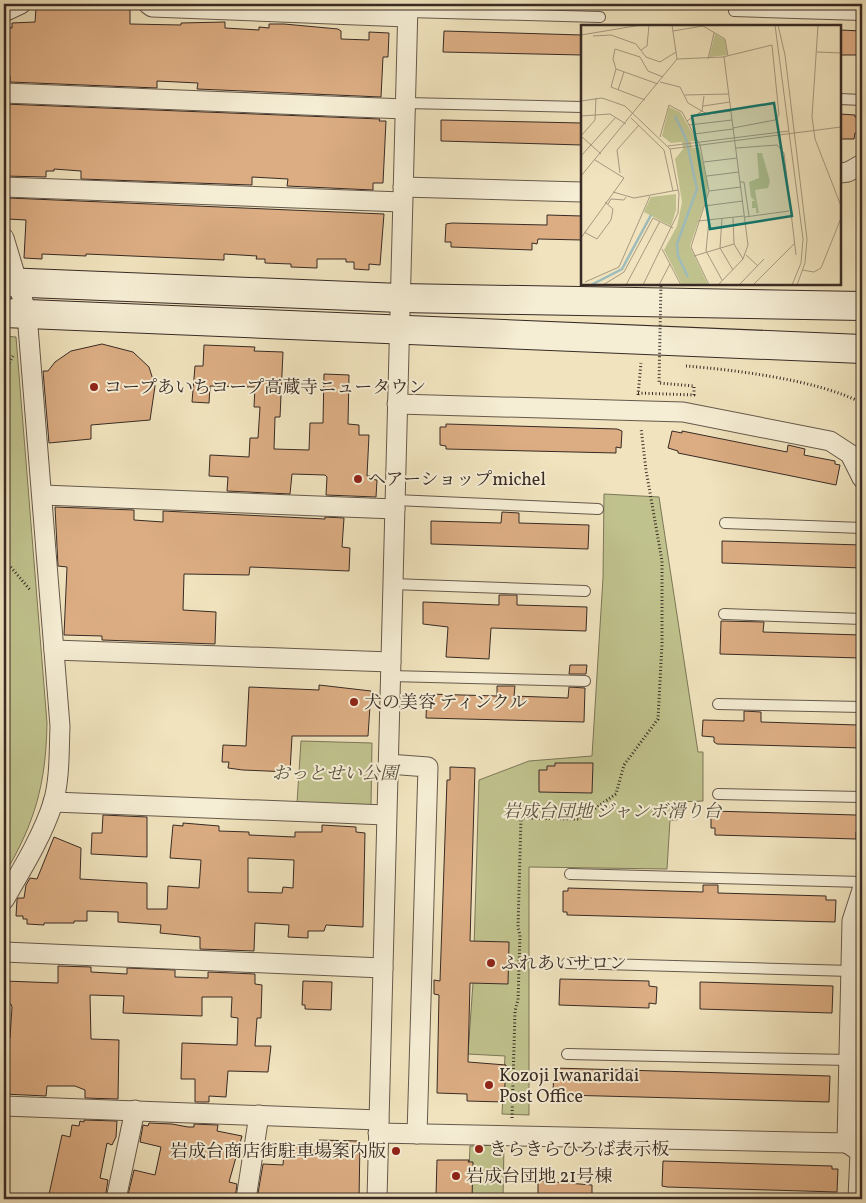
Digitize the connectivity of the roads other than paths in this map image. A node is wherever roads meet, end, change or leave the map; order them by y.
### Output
1 (21, 4) edge
2 (148, 4) edge
3 (408, 11) edge
4 (734, 11) dead end
5 (4, 12) edge
6 (862, 15) edge
7 (600, 17) dead end
8 (4, 93) edge
9 (841, 99) edge
10 (862, 100) edge
11 (405, 106) junction
12 (581, 107) edge
13 (862, 164) edge
14 (841, 173) edge
15 (4, 187) edge
16 (581, 192) edge
17 (403, 194) junction
18 (4, 238) edge
19 (12, 283) edge
20 (400, 298) junction
21 (862, 306) edge
22 (16, 313) edge
23 (400, 330) junction
24 (862, 349) edge
25 (397, 404) junction
26 (862, 478) edge
27 (43, 494) junction
28 (395, 505) junction
29 (598, 509) dead end
30 (725, 523) dead end
31 (862, 528) edge
32 (392, 584) junction
33 (586, 591) dead end
34 (724, 614) dead end
35 (862, 619) edge
36 (54, 650) junction
37 (390, 669) junction
38 (585, 681) dead end
39 (718, 704) dead end
40 (862, 707) edge
41 (388, 764) junction
42 (718, 794) dead end
43 (862, 797) edge
44 (53, 802) junction
45 (386, 816) junction
46 (570, 874) dead end
47 (862, 882) edge
48 (862, 890) edge
49 (4, 900) edge
50 (4, 952) edge
51 (567, 963) dead end
52 (383, 968) junction
53 (851, 971) junction
54 (567, 1054) dead end
55 (849, 1060) junction
56 (4, 1106) edge
57 (135, 1110) junction
58 (259, 1115) junction
59 (378, 1126) junction
60 (417, 1134) junction
61 (847, 1143) junction
62 (116, 1199) edge
63 (246, 1199) edge
64 (377, 1199) edge
65 (858, 1199) edge

1 - 5 street
2 - 3 street
3 - 7 lane
3 - 11 street
4 - 6 lane
8 - 11 street
9 - 10 lane
11 - 12 lane
11 - 17 street
13 - 14 street
15 - 17 street
16 - 17 street
17 - 20 street
18 - 19 street
19 - 20 street
19 - 22 street
20 - 21 street
20 - 23 street
22 - 23 street
22 - 27 street
23 - 24 street
23 - 25 street
25 - 26 street
25 - 28 street
27 - 28 street
27 - 36 street
28 - 29 lane
28 - 32 street
30 - 31 lane
32 - 33 lane
32 - 37 street
34 - 35 lane
36 - 37 street
36 - 44 street
37 - 38 lane
37 - 41 street
39 - 40 lane
41 - 45 street
41 - 60 street
42 - 43 lane
44 - 45 street
44 - 49 street
45 - 52 street
46 - 47 lane
48 - 53 street
50 - 52 street
51 - 53 lane
52 - 59 street
53 - 55 street
54 - 55 lane
55 - 61 street
56 - 57 street
57 - 58 street
57 - 62 street
58 - 59 street
58 - 63 street
59 - 60 street
59 - 64 street
60 - 61 street
61 - 65 street

